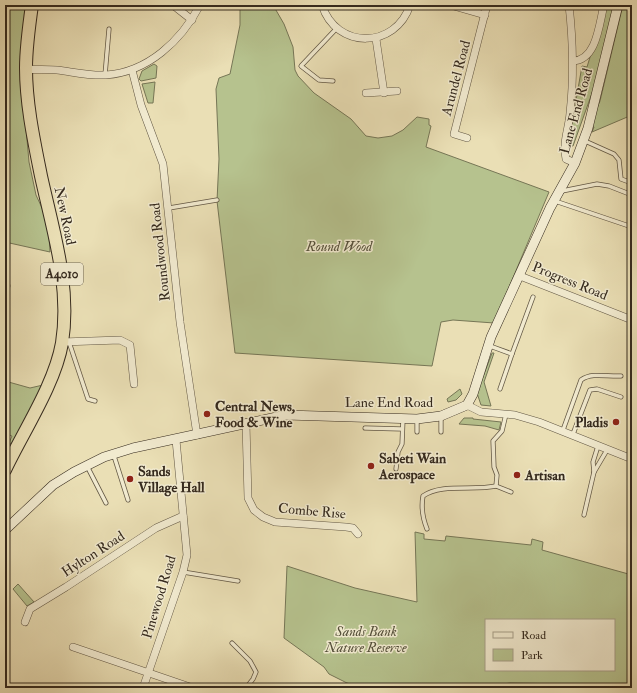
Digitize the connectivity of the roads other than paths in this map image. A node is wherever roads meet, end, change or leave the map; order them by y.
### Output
1 (32, 5) edge
2 (173, 5) edge
3 (200, 5) edge
4 (322, 5) edge
5 (410, 5) edge
6 (450, 5) edge
7 (487, 5) edge
8 (569, 5) edge
9 (604, 5) edge
10 (618, 5) edge
11 (485, 15) junction
12 (192, 20) junction
13 (109, 29) dead end
14 (336, 29) junction
15 (376, 39) junction
16 (573, 61) junction
17 (26, 69) junction
18 (132, 70) junction
19 (105, 75) junction
20 (334, 81) dead end
21 (397, 91) dead end
22 (366, 93) dead end
23 (384, 93) junction
24 (467, 138) dead end
25 (584, 140) junction
26 (575, 163) junction
27 (632, 183) edge
28 (559, 192) junction
29 (632, 195) edge
30 (218, 200) dead end
31 (554, 201) junction
32 (168, 208) junction
33 (632, 227) edge
34 (520, 276) junction
35 (533, 297) dead end
36 (632, 320) edge
37 (65, 342) junction
38 (488, 345) junction
39 (512, 354) junction
40 (621, 376) dead end
41 (134, 384) dead end
42 (500, 389) dead end
43 (621, 397) dead end
44 (95, 401) dead end
45 (467, 405) junction
46 (506, 414) junction
47 (441, 416) junction
48 (403, 418) junction
49 (417, 419) junction
50 (246, 424) junction
51 (365, 428) dead end
52 (402, 429) junction
53 (563, 430) junction
54 (417, 432) dead end
55 (441, 432) dead end
56 (573, 434) junction
57 (197, 435) junction
58 (176, 440) junction
59 (598, 446) junction
60 (607, 450) junction
61 (113, 454) junction
62 (632, 459) edge
63 (87, 466) junction
64 (396, 469) dead end
65 (5, 470) edge
66 (594, 472) junction
67 (496, 486) junction
68 (511, 492) dead end
69 (128, 500) dead end
70 (106, 503) dead end
71 (584, 515) dead end
72 (183, 516) junction
73 (428, 529) dead end
74 (5, 530) edge
75 (358, 534) dead end
76 (183, 572) junction
77 (238, 582) dead end
78 (25, 622) dead end
79 (232, 643) dead end
80 (74, 647) dead end
81 (149, 672) junction
82 (143, 688) edge
83 (192, 688) edge
84 (246, 688) edge

1 - 17 highway, New Road / A4010
2 - 12 street
3 - 12 street
4 - 14 street
5 - 15 street
6 - 11 street
7 - 11 street, Arundel Road
8 - 16 street
9 - 16 street
10 - 25 street, Lane End Road
11 - 24 street, Arundel Road
12 - 18 street
13 - 19 lane
14 - 15 street
14 - 20 lane
15 - 23 street
16 - 26 street
17 - 19 street
17 - 37 highway, New Road / A4010
18 - 19 street
18 - 32 street, Roundwood Road
21 - 23 street
22 - 23 street
25 - 26 street, Lane End Road
25 - 27 lane
26 - 28 street, Lane End Road
28 - 29 lane
28 - 31 street, Lane End Road
30 - 32 lane
31 - 33 lane
31 - 34 street, Lane End Road
32 - 57 street, Roundwood Road
34 - 36 street, Progress Road
34 - 38 street, Lane End Road
35 - 39 lane
37 - 41 street
37 - 44 lane
37 - 65 highway, New Road / A4010
38 - 39 lane
38 - 45 street, Lane End Road
39 - 42 lane
40 - 53 lane
43 - 56 lane
45 - 46 street
45 - 47 street, Lane End Road
46 - 53 street
46 - 67 lane
47 - 49 street, Lane End Road
47 - 55 lane
48 - 49 street, Lane End Road
48 - 50 street, Lane End Road
48 - 52 lane
49 - 54 lane
50 - 57 street, Lane End Road
50 - 75 street, Combe Rise
51 - 52 lane
52 - 64 lane
53 - 56 street
56 - 59 street
57 - 58 street, Lane End Road
58 - 61 street, Lane End Road
58 - 72 street, Pinewood Road
59 - 60 street
59 - 66 lane
60 - 62 street
60 - 66 lane
61 - 63 street, Lane End Road
61 - 69 lane
63 - 70 lane
63 - 74 street, Lane End Road
66 - 71 lane
67 - 68 lane
67 - 73 lane
72 - 76 street, Pinewood Road
72 - 78 street, Hylton Road
76 - 77 lane
76 - 81 street, Pinewood Road
79 - 84 lane
80 - 81 street
81 - 82 street, Pinewood Road
81 - 83 street

